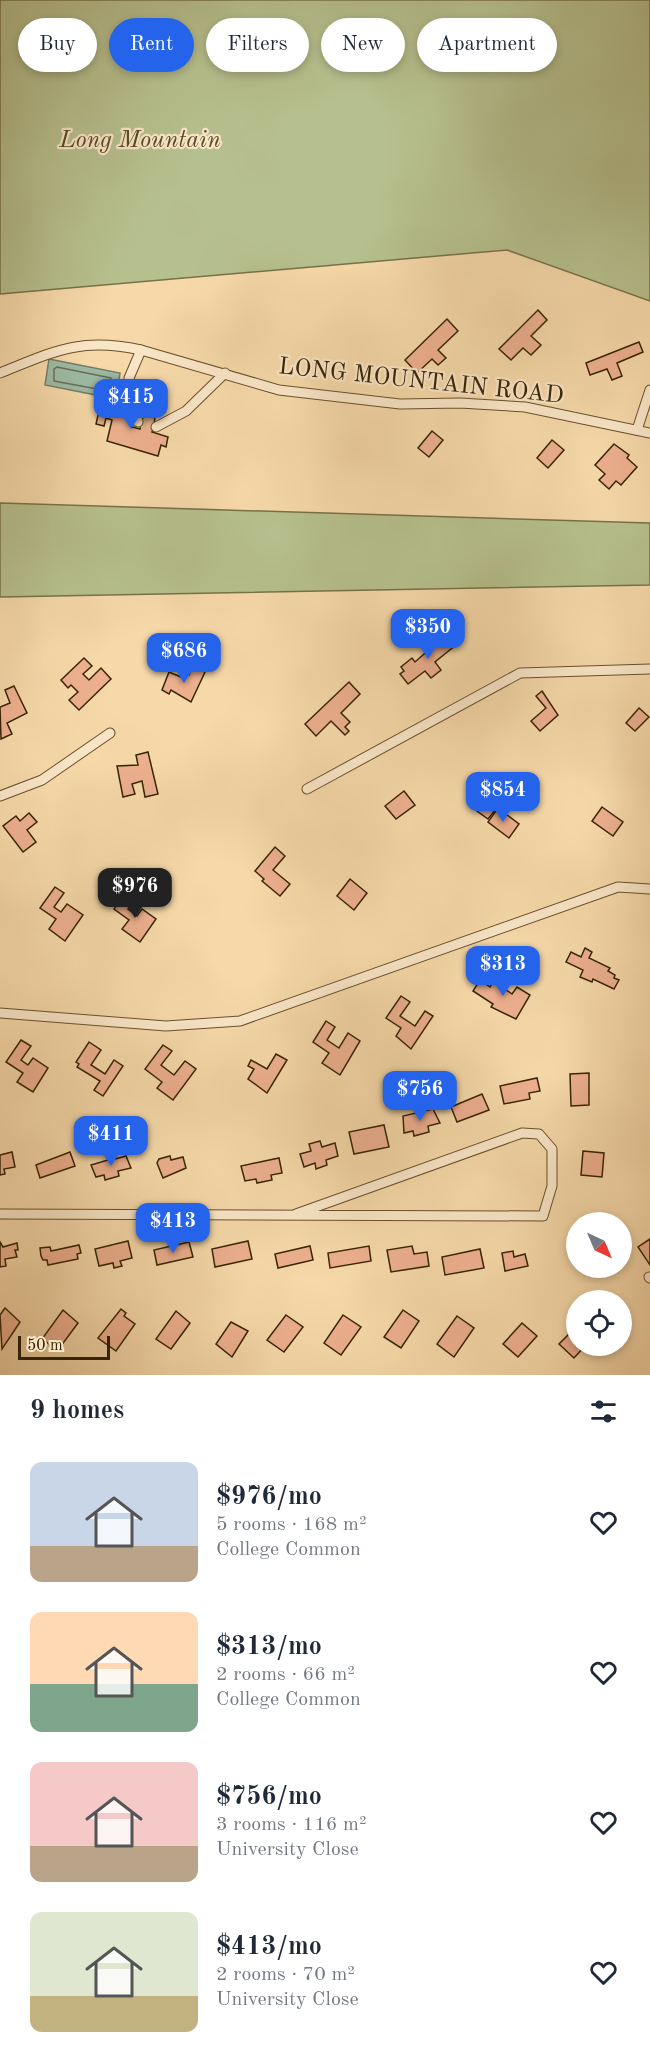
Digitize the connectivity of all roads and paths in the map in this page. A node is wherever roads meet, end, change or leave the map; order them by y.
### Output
1 (141, 350) junction
2 (0, 373) edge
3 (225, 373) junction
4 (650, 390) edge
5 (138, 422) dead end
6 (156, 427) tunnel mouth
7 (637, 430) junction
8 (650, 433) edge
9 (650, 669) edge
10 (110, 733) dead end
11 (307, 789) dead end
12 (0, 796) edge
13 (650, 889) edge
14 (0, 1013) edge
15 (0, 1214) edge
16 (296, 1214) junction

1 - 2 street, LONG MOUNTAIN ROAD
1 - 3 street, LONG MOUNTAIN ROAD
1 - 5 street
3 - 6 street
3 - 7 street, LONG MOUNTAIN ROAD
4 - 7 street
7 - 8 street, LONG MOUNTAIN ROAD
9 - 11 street
10 - 12 street
13 - 14 street
15 - 16 street
16 - 16 street

